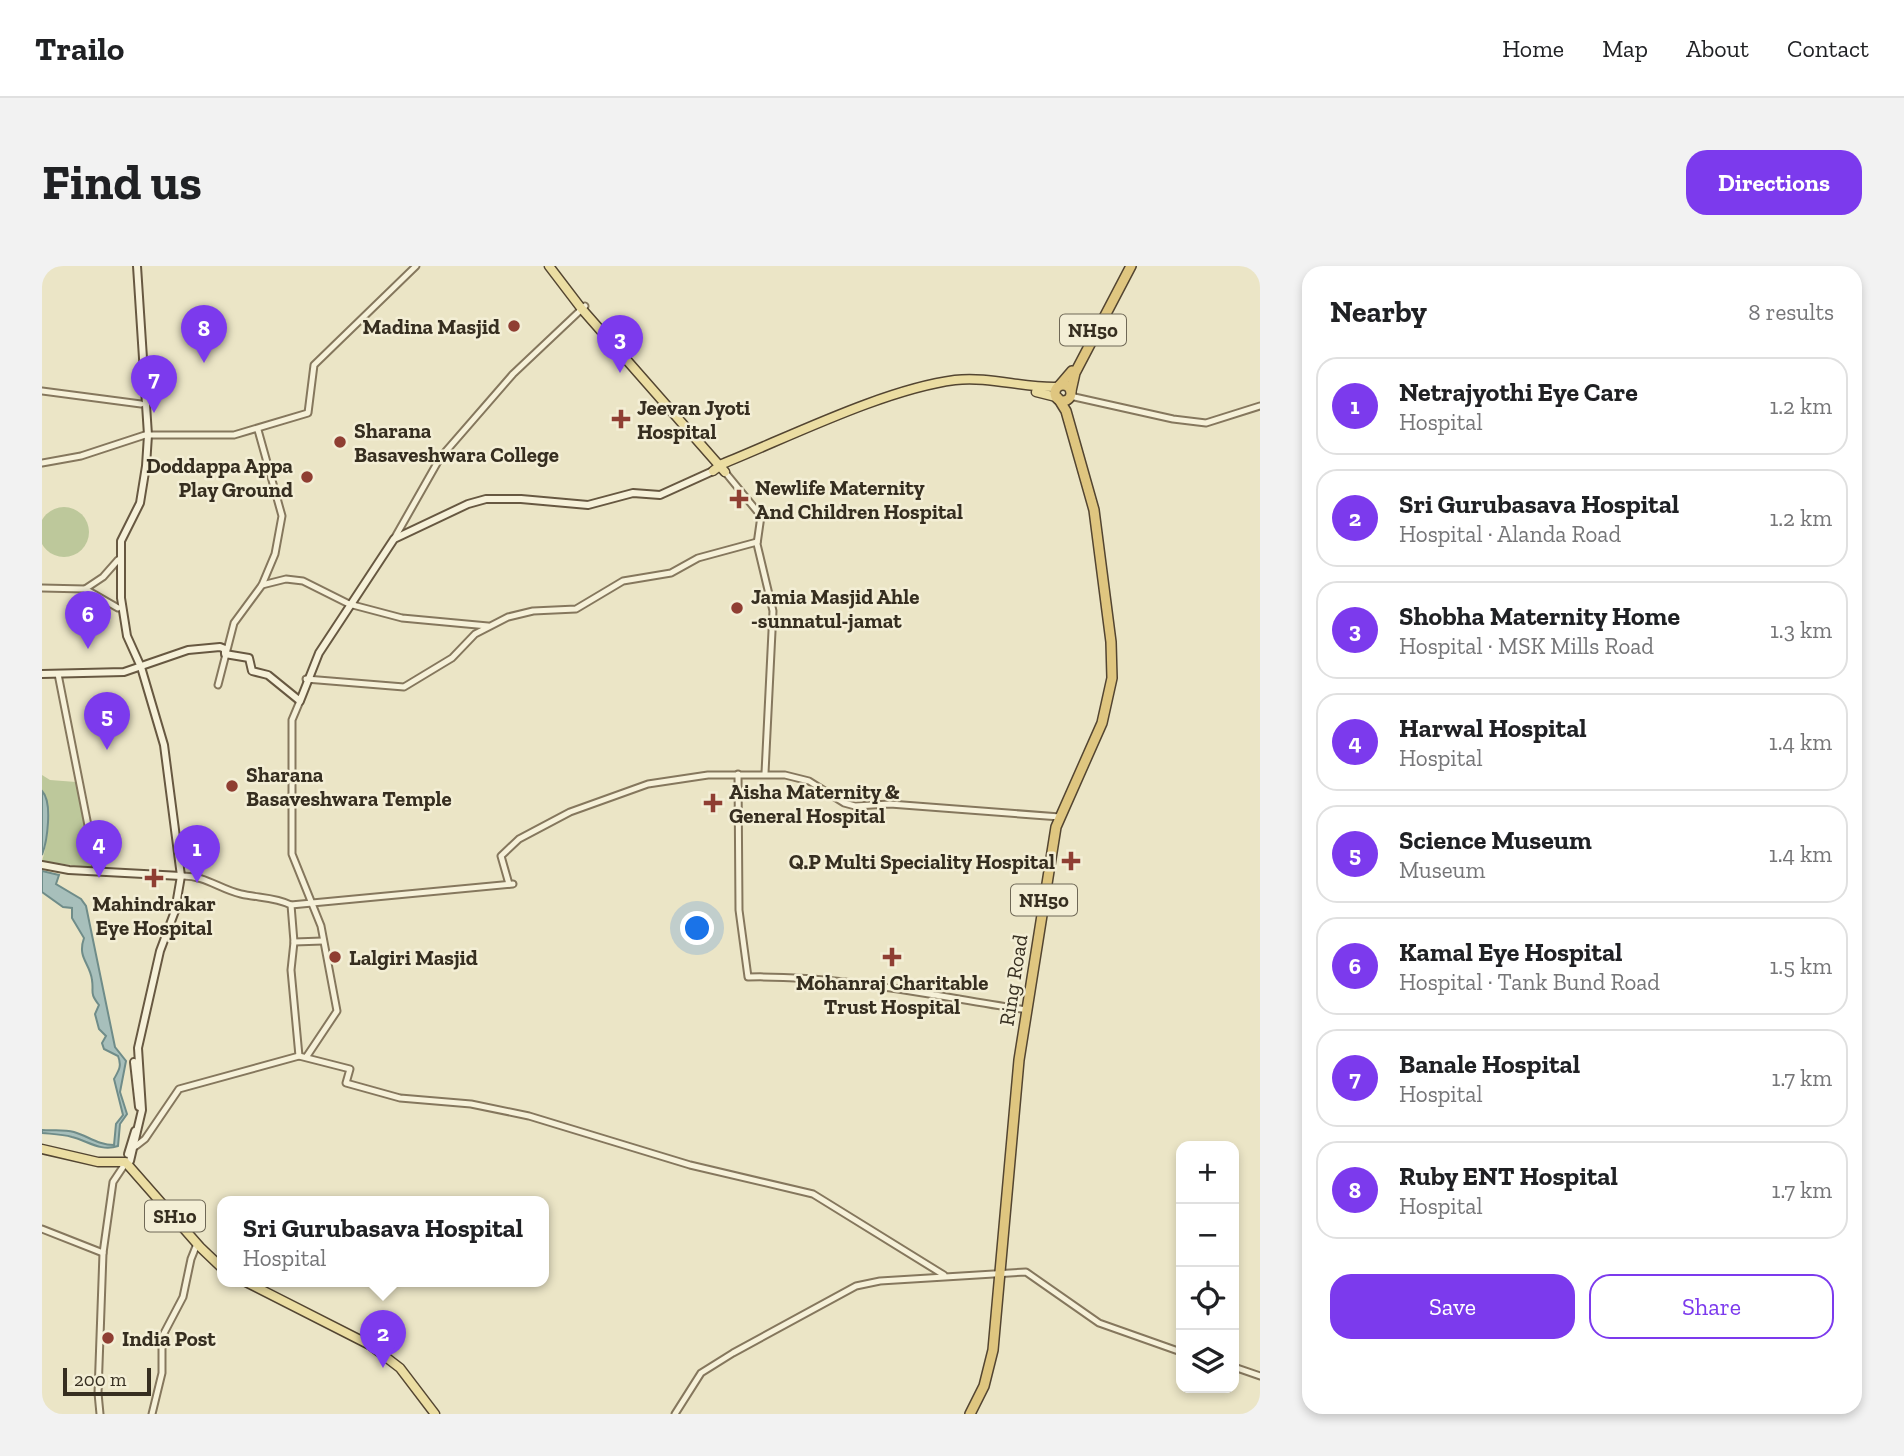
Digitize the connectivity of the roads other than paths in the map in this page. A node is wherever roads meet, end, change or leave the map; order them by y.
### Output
1 (136, 266) edge
2 (416, 266) edge
3 (549, 266) edge
4 (555, 266) edge
5 (1129, 270) edge
6 (136, 290) junction
7 (583, 307) junction
8 (42, 391) edge
9 (1058, 392) junction
10 (1070, 395) junction
11 (141, 404) junction
12 (1260, 406) edge
13 (258, 430) junction
14 (146, 435) junction
15 (42, 463) edge
16 (720, 468) junction
17 (394, 539) junction
18 (757, 542) junction
19 (118, 560) junction
20 (262, 585) junction
21 (42, 588) edge
22 (85, 589) junction
23 (349, 604) junction
24 (118, 608) junction
25 (488, 626) junction
26 (225, 654) junction
27 (139, 668) junction
28 (42, 674) edge
29 (58, 674) junction
30 (306, 679) junction
31 (218, 685) dead end
32 (300, 701) junction
33 (765, 773) junction
34 (738, 774) junction
35 (1060, 817) junction
36 (42, 865) edge
37 (97, 871) junction
38 (179, 876) junction
39 (311, 903) junction
40 (291, 905) junction
41 (323, 941) junction
42 (293, 942) junction
43 (1027, 1010) junction
44 (299, 1056) junction
45 (307, 1056) junction
46 (136, 1146) junction
47 (42, 1149) edge
48 (128, 1162) junction
49 (42, 1228) edge
50 (200, 1246) junction
51 (103, 1253) junction
52 (217, 1261) edge
53 (1002, 1272) junction
54 (944, 1275) junction
55 (256, 1287) edge
56 (263, 1287) edge
57 (1176, 1351) edge
58 (1239, 1371) edge
59 (1260, 1377) edge
60 (100, 1414) edge
61 (152, 1414) edge
62 (437, 1414) edge
63 (676, 1414) edge
64 (973, 1414) edge

1 - 6 main road
2 - 13 street
3 - 7 main road
4 - 7 main road
5 - 9 highway, NH50
5 - 10 highway, NH50
6 - 11 main road
6 - 14 main road
7 - 16 main road
7 - 17 street
8 - 11 street
9 - 10 highway
9 - 10 highway
9 - 16 main road
9 - 35 highway, Ring Road / NH50
10 - 12 street
10 - 35 highway, Ring Road / NH50
11 - 14 main road
13 - 14 street
13 - 20 street
14 - 15 street
14 - 19 main road
14 - 27 main road
16 - 17 main road
16 - 18 street
17 - 23 main road
18 - 25 street
18 - 33 street
19 - 22 street
19 - 24 main road
20 - 23 street
20 - 26 street
21 - 22 street
22 - 24 street
23 - 25 street
23 - 30 main road
24 - 27 main road
25 - 30 street
26 - 27 main road
26 - 31 street
26 - 32 main road
27 - 29 main road
27 - 38 main road
28 - 29 main road
29 - 37 street
30 - 32 main road
32 - 39 street
33 - 34 street
33 - 35 street
34 - 39 street
34 - 43 street
35 - 43 highway, Ring Road / NH50
35 - 53 highway, Ring Road / NH50
36 - 37 main road
37 - 38 main road
38 - 40 street
38 - 46 main road
38 - 48 main road
39 - 40 street
39 - 41 street
40 - 42 street
41 - 42 street
41 - 45 street
42 - 44 street
43 - 53 highway, Ring Road / NH50
44 - 45 street
44 - 46 street
45 - 54 street
46 - 48 main road
47 - 48 main road
48 - 50 main road, SH10
48 - 51 street
49 - 51 street
50 - 52 main road, SH10
50 - 61 street
51 - 60 street
53 - 54 street
53 - 57 street
53 - 64 highway, Ring Road / NH50
54 - 63 street
55 - 62 main road
56 - 62 main road
58 - 59 street

